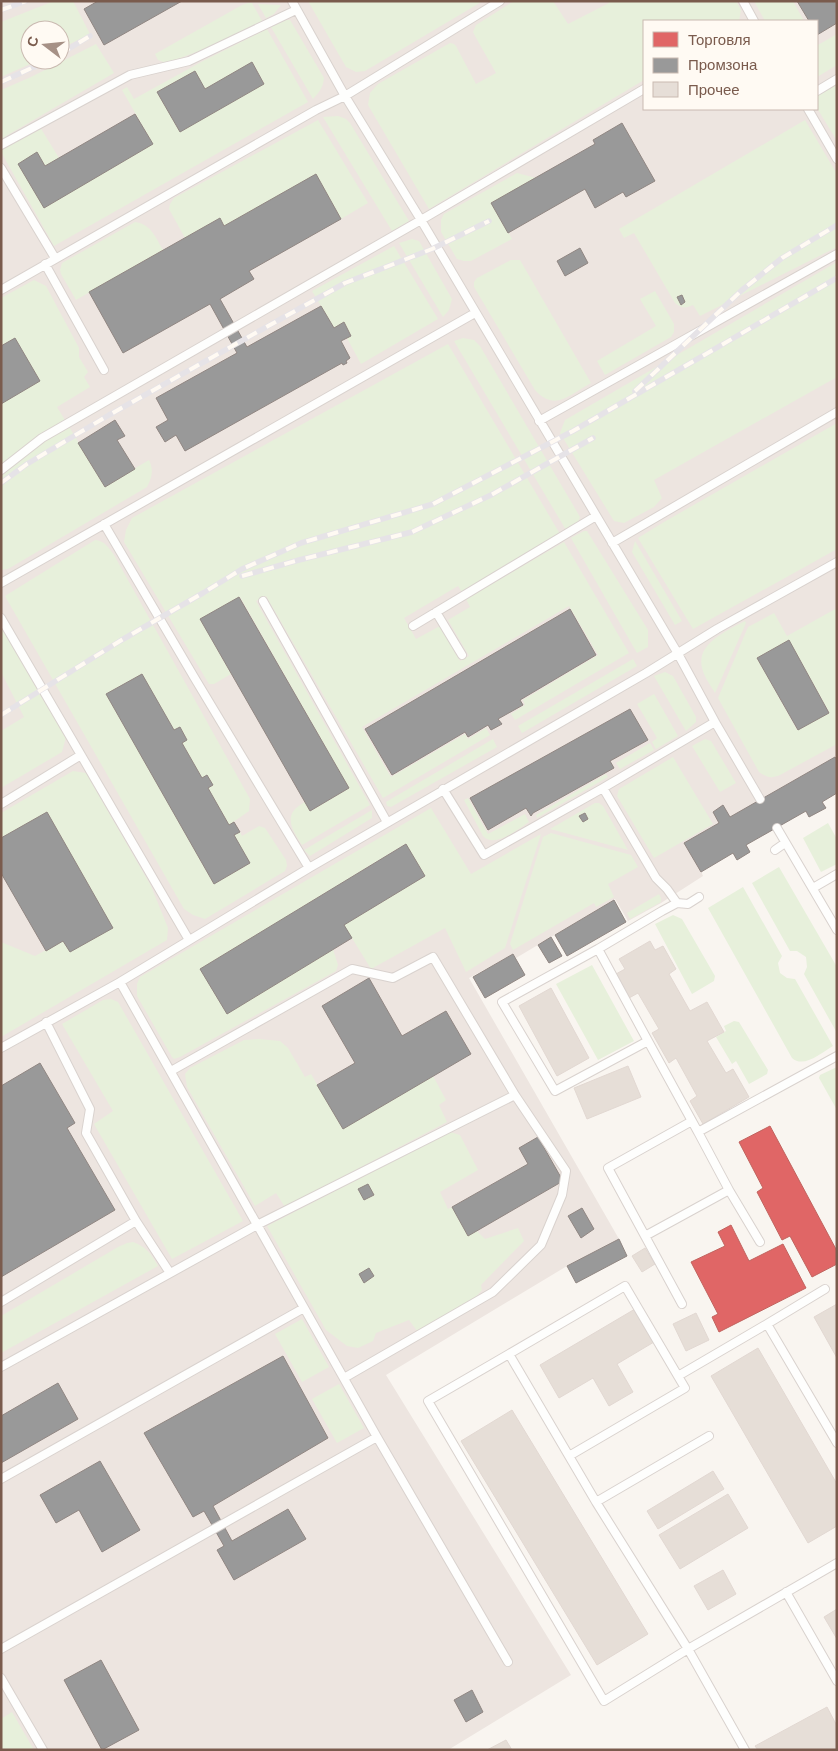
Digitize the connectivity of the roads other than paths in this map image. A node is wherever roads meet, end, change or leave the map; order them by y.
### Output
1 (292, 1) edge
2 (500, 1) edge
3 (743, 1) edge
4 (296, 10) junction
5 (753, 20) edge
6 (837, 79) edge
7 (818, 90) edge
8 (643, 91) edge
9 (345, 96) junction
10 (809, 110) edge
11 (1, 146) edge
12 (837, 159) edge
13 (1, 168) edge
14 (421, 220) junction
15 (837, 254) edge
16 (56, 258) junction
17 (46, 264) junction
18 (1, 290) edge
19 (475, 313) junction
20 (104, 370) dead end
21 (837, 412) edge
22 (539, 421) junction
23 (1, 470) edge
24 (596, 516) junction
25 (104, 524) junction
26 (612, 543) junction
27 (837, 562) edge
28 (1, 583) edge
29 (263, 601) dead end
30 (436, 612) junction
31 (1, 618) edge
32 (413, 626) dead end
33 (677, 652) junction
34 (462, 655) dead end
35 (715, 722) junction
36 (81, 755) junction
37 (603, 788) junction
38 (443, 789) junction
39 (760, 799) dead end
40 (1, 804) edge
41 (387, 822) junction
42 (777, 828) dead end
43 (785, 843) junction
44 (775, 850) dead end
45 (309, 868) junction
46 (837, 874) edge
47 (813, 888) junction
48 (699, 897) dead end
49 (677, 903) junction
50 (837, 930) edge
51 (189, 940) junction
52 (598, 950) junction
53 (120, 982) junction
54 (46, 1022) junction
55 (648, 1041) junction
56 (1, 1048) edge
57 (837, 1056) edge
58 (170, 1072) junction
59 (515, 1095) junction
60 (692, 1121) junction
61 (698, 1132) junction
62 (729, 1190) junction
63 (136, 1221) junction
64 (257, 1224) junction
65 (645, 1236) junction
66 (760, 1242) dead end
67 (170, 1273) junction
68 (825, 1289) dead end
69 (1, 1302) edge
70 (682, 1304) dead end
71 (304, 1308) junction
72 (767, 1324) junction
73 (509, 1354) junction
74 (1, 1367) edge
75 (678, 1376) junction
76 (344, 1378) junction
77 (709, 1436) dead end
78 (377, 1437) junction
79 (837, 1442) edge
80 (569, 1456) junction
81 (1, 1479) edge
82 (596, 1502) junction
83 (837, 1563) edge
84 (786, 1592) junction
85 (1, 1649) edge
86 (688, 1649) junction
87 (508, 1662) dead end
88 (1, 1678) edge
89 (837, 1682) edge
90 (43, 1750) edge
91 (746, 1750) edge

1 - 4 lane
2 - 9 lane
3 - 5 lane
4 - 9 lane
4 - 11 lane
6 - 7 lane
8 - 14 lane
9 - 14 lane
9 - 16 lane
10 - 12 lane
13 - 16 lane
14 - 19 lane
14 - 23 lane
15 - 22 lane
16 - 17 lane
17 - 18 lane
17 - 20 lane
19 - 22 lane
19 - 25 lane
21 - 26 lane
22 - 24 lane
24 - 26 lane
24 - 30 lane
25 - 28 lane
25 - 45 lane
26 - 33 lane
27 - 33 lane
29 - 41 lane
30 - 32 lane
30 - 34 lane
31 - 36 lane
33 - 35 lane
33 - 38 lane
35 - 37 lane
35 - 39 lane
36 - 40 lane
36 - 51 lane
37 - 38 lane
37 - 49 lane
38 - 41 lane
41 - 45 lane
42 - 43 lane
43 - 44 lane
43 - 47 lane
45 - 51 lane
46 - 47 lane
47 - 50 lane
48 - 49 lane
49 - 52 lane
51 - 53 lane
52 - 55 lane
52 - 55 lane
53 - 54 lane
53 - 58 lane
54 - 56 lane
54 - 63 lane
55 - 60 lane
57 - 61 lane
58 - 59 lane
58 - 64 lane
59 - 64 lane
59 - 76 lane
60 - 61 lane
60 - 65 lane
61 - 62 lane
62 - 65 lane
62 - 66 lane
63 - 67 lane
63 - 69 lane
64 - 67 lane
64 - 71 lane
65 - 70 lane
67 - 74 lane
68 - 72 lane
71 - 76 lane
71 - 81 lane
72 - 75 lane
72 - 79 lane
73 - 75 lane
73 - 80 lane
73 - 86 lane
75 - 80 lane
76 - 78 lane
77 - 82 lane
78 - 85 lane
78 - 87 lane
80 - 82 lane
82 - 86 lane
83 - 84 lane
84 - 86 lane
84 - 89 lane
86 - 91 lane
88 - 90 lane

